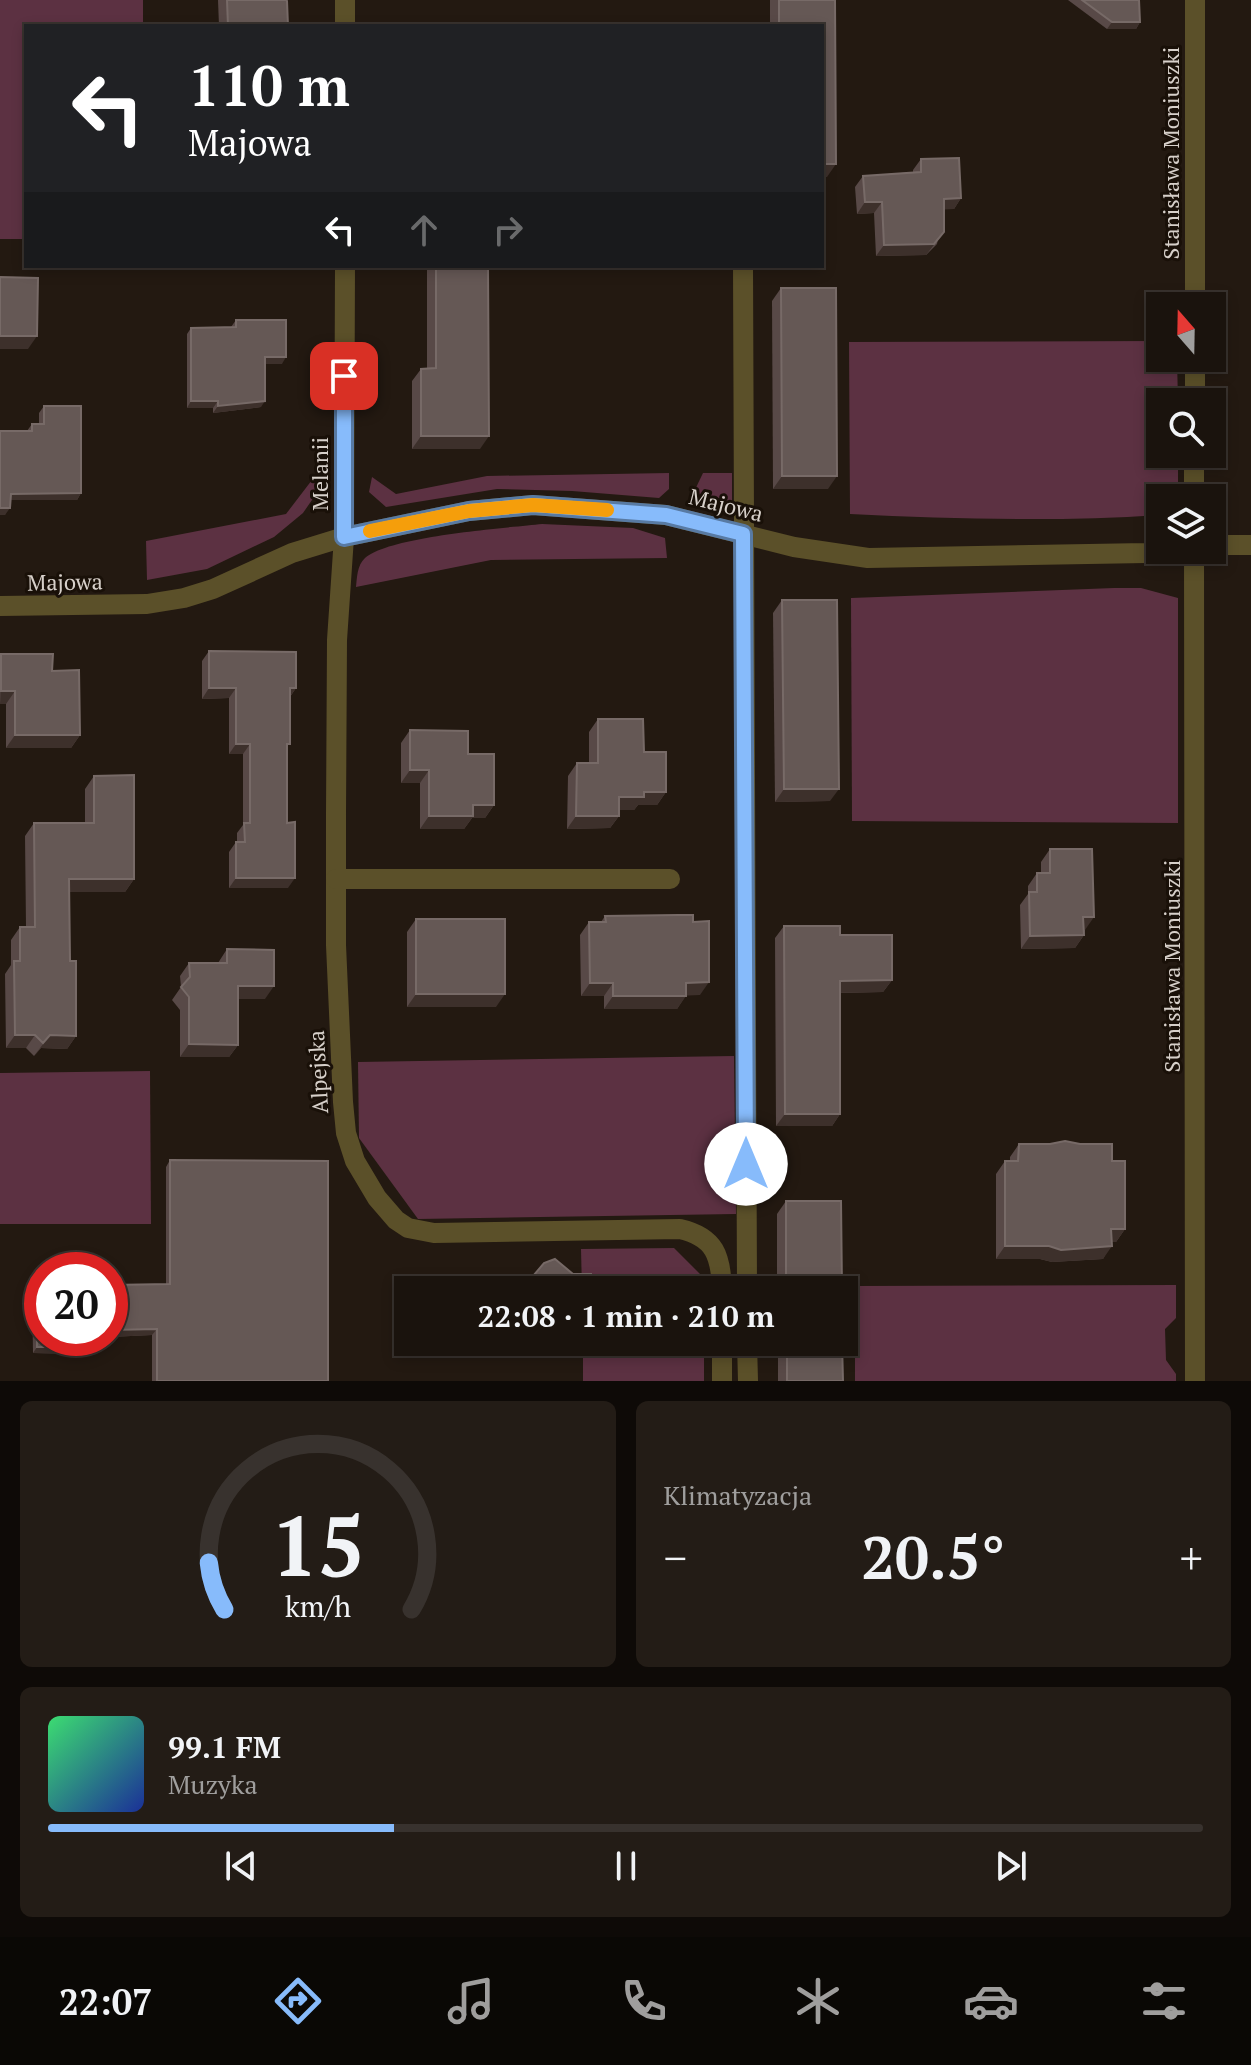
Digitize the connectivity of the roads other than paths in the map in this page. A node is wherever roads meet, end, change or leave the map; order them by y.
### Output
1 (345, 0) edge
2 (1195, 0) edge
3 (345, 24) edge
4 (345, 268) edge
5 (743, 268) edge
6 (1195, 292) edge
7 (743, 534) junction
8 (344, 537) junction
9 (1226, 545) edge
10 (1251, 545) edge
11 (1146, 553) edge
12 (1194, 564) edge
13 (0, 606) edge
14 (336, 879) junction
15 (670, 879) dead end
16 (721, 1276) edge
17 (747, 1276) edge
18 (722, 1356) edge
19 (747, 1356) edge
20 (722, 1381) edge
21 (748, 1381) edge
22 (1195, 1381) edge

1 - 3 street
2 - 6 street, Stanisława Moniuszki
4 - 8 street, Melanii
5 - 7 street
7 - 8 street, Majowa
7 - 11 street, Majowa
7 - 17 street
8 - 13 street, Majowa
8 - 14 street, Alpejska
9 - 10 street
12 - 22 street, Stanisława Moniuszki
14 - 15 street
14 - 16 street, Alpejska
18 - 20 street
19 - 21 street

